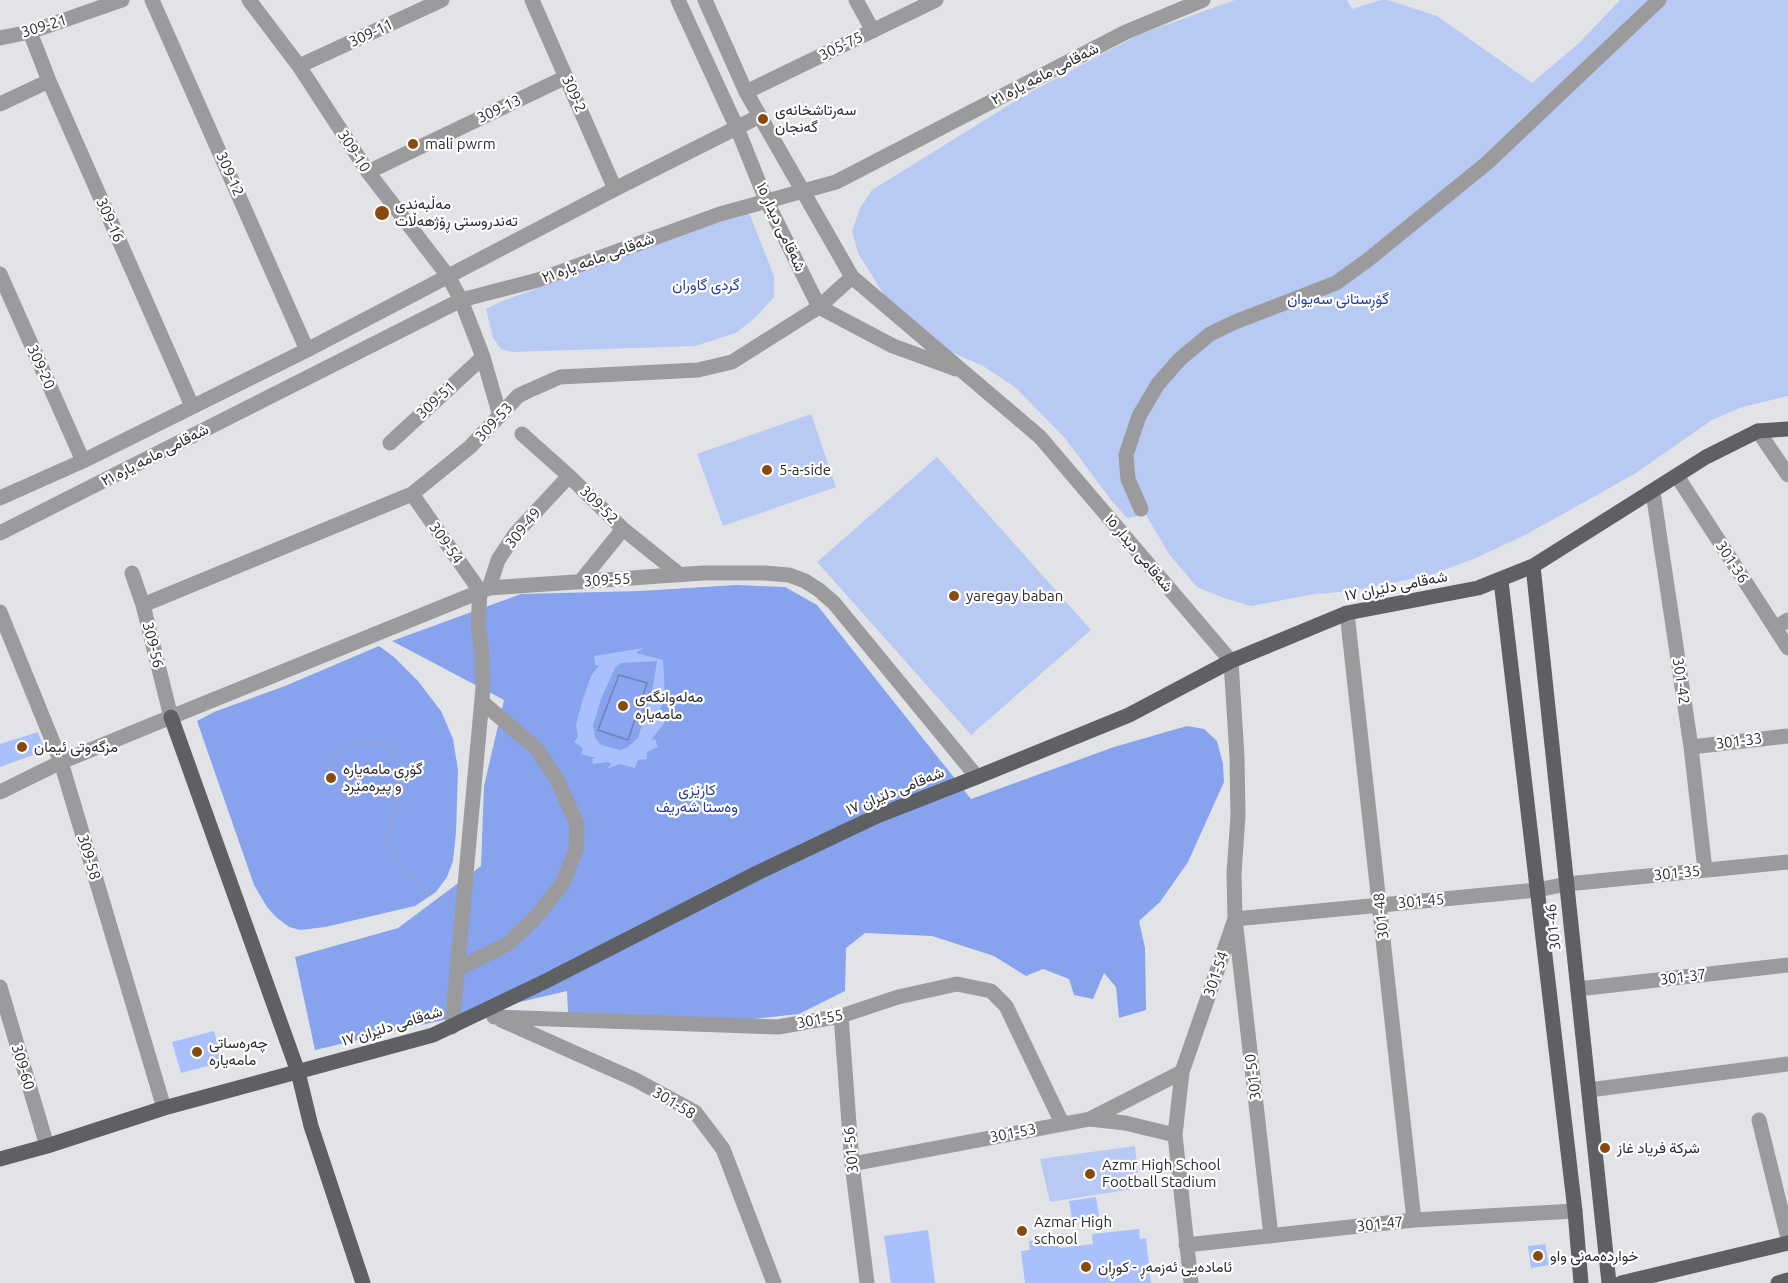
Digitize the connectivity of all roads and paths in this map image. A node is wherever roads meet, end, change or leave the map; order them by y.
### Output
1 (122, 0) edge
2 (152, 0) edge
3 (249, 0) edge
4 (442, 0) edge
5 (532, 0) edge
6 (678, 0) edge
7 (705, 0) edge
8 (856, 0) edge
9 (936, 0) edge
10 (1203, 0) edge
11 (1659, 0) edge
12 (873, 31) junction
13 (30, 32) junction
14 (1, 34) edge
15 (299, 66) junction
16 (566, 77) junction
17 (49, 81) junction
18 (746, 92) junction
19 (0, 104) edge
20 (760, 116) junction
21 (737, 129) junction
22 (368, 172) junction
23 (615, 189) junction
24 (803, 190) junction
25 (766, 200) junction
26 (0, 274) edge
27 (448, 276) junction
28 (852, 277) junction
29 (461, 300) junction
30 (819, 307) junction
31 (306, 350) junction
32 (483, 357) junction
33 (966, 373) junction
34 (192, 406) junction
35 (500, 416) junction
36 (1788, 429) edge
37 (1758, 431) junction
38 (522, 434) dead end
39 (390, 443) dead end
40 (1782, 458) edge
41 (83, 461) junction
42 (1788, 475) edge
43 (569, 476) junction
44 (1677, 476) junction
45 (1653, 492) junction
46 (412, 494) junction
47 (0, 498) edge
48 (1141, 509) dead end
49 (623, 529) junction
50 (0, 533) edge
51 (1533, 566) junction
52 (132, 573) dead end
53 (679, 574) junction
54 (1502, 580) junction
55 (580, 582) junction
56 (484, 590) junction
57 (143, 605) junction
58 (0, 612) edge
59 (1347, 613) junction
60 (1782, 624) edge
61 (1788, 648) edge
62 (1231, 661) junction
63 (482, 702) junction
64 (171, 717) junction
65 (1788, 736) edge
66 (1690, 747) junction
67 (61, 762) junction
68 (329, 770) dead end
69 (978, 777) junction
70 (0, 792) edge
71 (1788, 862) edge
72 (1705, 870) junction
73 (1567, 884) junction
74 (1537, 890) junction
75 (433, 898) dead end
76 (1379, 905) junction
77 (1235, 919) junction
78 (1788, 965) edge
79 (458, 969) junction
80 (0, 987) edge
81 (1578, 989) junction
82 (489, 1014) junction
83 (841, 1017) junction
84 (5, 1024) edge
85 (452, 1027) junction
86 (1788, 1064) edge
87 (298, 1072) junction
88 (1182, 1072) junction
89 (1589, 1090) junction
90 (164, 1108) junction
91 (1090, 1119) junction
92 (1759, 1120) dead end
93 (1062, 1124) junction
94 (1175, 1135) junction
95 (47, 1146) junction
96 (0, 1159) edge
97 (852, 1164) junction
98 (1575, 1211) junction
99 (1414, 1220) junction
100 (1271, 1236) junction
101 (1788, 1238) edge
102 (1788, 1244) edge
103 (1186, 1245) junction
104 (1788, 1280) edge
105 (363, 1283) edge
106 (774, 1283) edge
107 (867, 1283) edge
108 (1191, 1283) edge
109 (1581, 1283) edge
110 (1609, 1283) edge
111 (1622, 1283) edge
112 (1778, 1283) edge

1 - 13 street, 309-21
2 - 31 street, 309-12
3 - 15 street, 309-10
4 - 15 street, 309-11
5 - 16 street, 309-2
6 - 21 street, شەقامی دیدار ١٥
7 - 18 street, شەقامی دیدار ١٥
8 - 12 street
9 - 12 street, 305-75
10 - 24 street, شەقامی مامە یارە ٢١
11 - 48 street
12 - 18 street, 305-75
13 - 14 street, 309-21
13 - 17 street, 309-16
15 - 22 street, 309-10
16 - 22 street, 309-13
16 - 23 street, 309-2
17 - 19 street
17 - 34 street, 309-16
18 - 20 street, شەقامی دیدار ١٥
20 - 21 street, شەقامی مامە یارە ٢١
20 - 24 street, شەقامی دیدار ١٥
21 - 23 street, شەقامی مامە یارە ٢١
21 - 25 street, شەقامی دیدار ١٥
22 - 27 street, 309-10
23 - 27 street, شەقامی مامە یارە ٢١
24 - 25 street, شەقامی مامە یارە ٢١
24 - 28 street, شەقامی دیدار ١٥
25 - 29 street, شەقامی مامە یارە ٢١
25 - 30 street, شەقامی دیدار ١٥
26 - 41 street, 309-20
27 - 29 street, 309-10
27 - 31 street, شەقامی مامە یارە ٢١
28 - 30 street, 309-53
28 - 33 street, شەقامی دیدار ١٥
29 - 32 street
29 - 50 street, شەقامی مامە یارە ٢١
30 - 33 street, شەقامی دیدار ١٥
30 - 35 street, 309-53
31 - 34 street, شەقامی مامە یارە ٢١
32 - 35 street
32 - 39 street, 309-51
33 - 62 street, شەقامی دیدار ١٥
34 - 41 street, شەقامی مامە یارە ٢١
35 - 46 street, 309-53
36 - 37 main road, شەقامی دلێران ١٧
37 - 40 street
37 - 44 main road, شەقامی دلێران ١٧
38 - 43 street, 309-52
40 - 42 street
41 - 47 street, شەقامی مامە یارە ٢١
43 - 49 street, 309-52
43 - 56 street, 309-49
44 - 45 main road, شەقامی دلێران ١٧
44 - 60 street, 301-36
45 - 51 main road, شەقامی دلێران ١٧
45 - 66 street, 301-42
46 - 56 street, 309-54
46 - 57 street, 309-53
49 - 53 street, 309-52
49 - 55 street
51 - 54 main road, شەقامی دلێران ١٧
51 - 73 main road, 301-46
52 - 57 street, 309-56
53 - 55 street, 309-55
53 - 69 street, 309-55
54 - 59 main road, شەقامی دلێران ١٧
54 - 74 main road, 301-46
55 - 56 street, 309-55
56 - 63 street, 309-49
56 - 64 street, 309-55
57 - 64 street, 309-56
58 - 67 street, 309-58
59 - 62 main road, شەقامی دلێران ١٧
59 - 76 street, 301-48
60 - 61 street, 301-36
62 - 69 main road, شەقامی دلێران ١٧
62 - 77 street, 301-54
63 - 79 street, 309-49
63 - 79 street
64 - 67 street, 309-55
64 - 87 main road
65 - 66 street, 301-33
66 - 72 street, 301-42
67 - 70 street, 309-55
67 - 90 street, 309-58
68 - 75 path
69 - 82 main road, شەقامی دلێران ١٧
71 - 72 street, 301-35
72 - 73 street, 301-35
73 - 74 street, 301-35
73 - 81 main road, 301-46
74 - 76 street, 301-45
74 - 98 main road, 301-46
76 - 77 street, 301-45
76 - 99 street, 301-48
77 - 88 street, 301-54
77 - 100 street, 301-50
78 - 81 street, 301-37
79 - 85 street, 309-49
80 - 84 street, 309-60
81 - 89 main road, 301-46
82 - 83 street, 301-55
82 - 85 main road, شەقامی دلێران ١٧
82 - 106 street, 301-58
83 - 93 street, 301-55
83 - 97 street, 301-56
84 - 95 street, 309-60
85 - 87 main road, شەقامی دلێران ١٧
86 - 89 street
87 - 90 main road, شەقامی دلێران ١٧
87 - 105 main road
88 - 91 street
88 - 94 street, 301-54
89 - 110 main road, 301-46
90 - 95 main road, شەقامی دلێران ١٧
91 - 93 street, 301-53
91 - 94 street, 301-53
92 - 101 street
93 - 97 street, 301-53
94 - 103 street, 301-54
95 - 96 main road, شەقامی دلێران ١٧
97 - 107 street, 301-56
98 - 99 street, 301-47
98 - 109 main road, 301-46
99 - 100 street, 301-47
100 - 103 street, 301-47
102 - 111 main road
103 - 108 street, 301-54
104 - 112 main road

